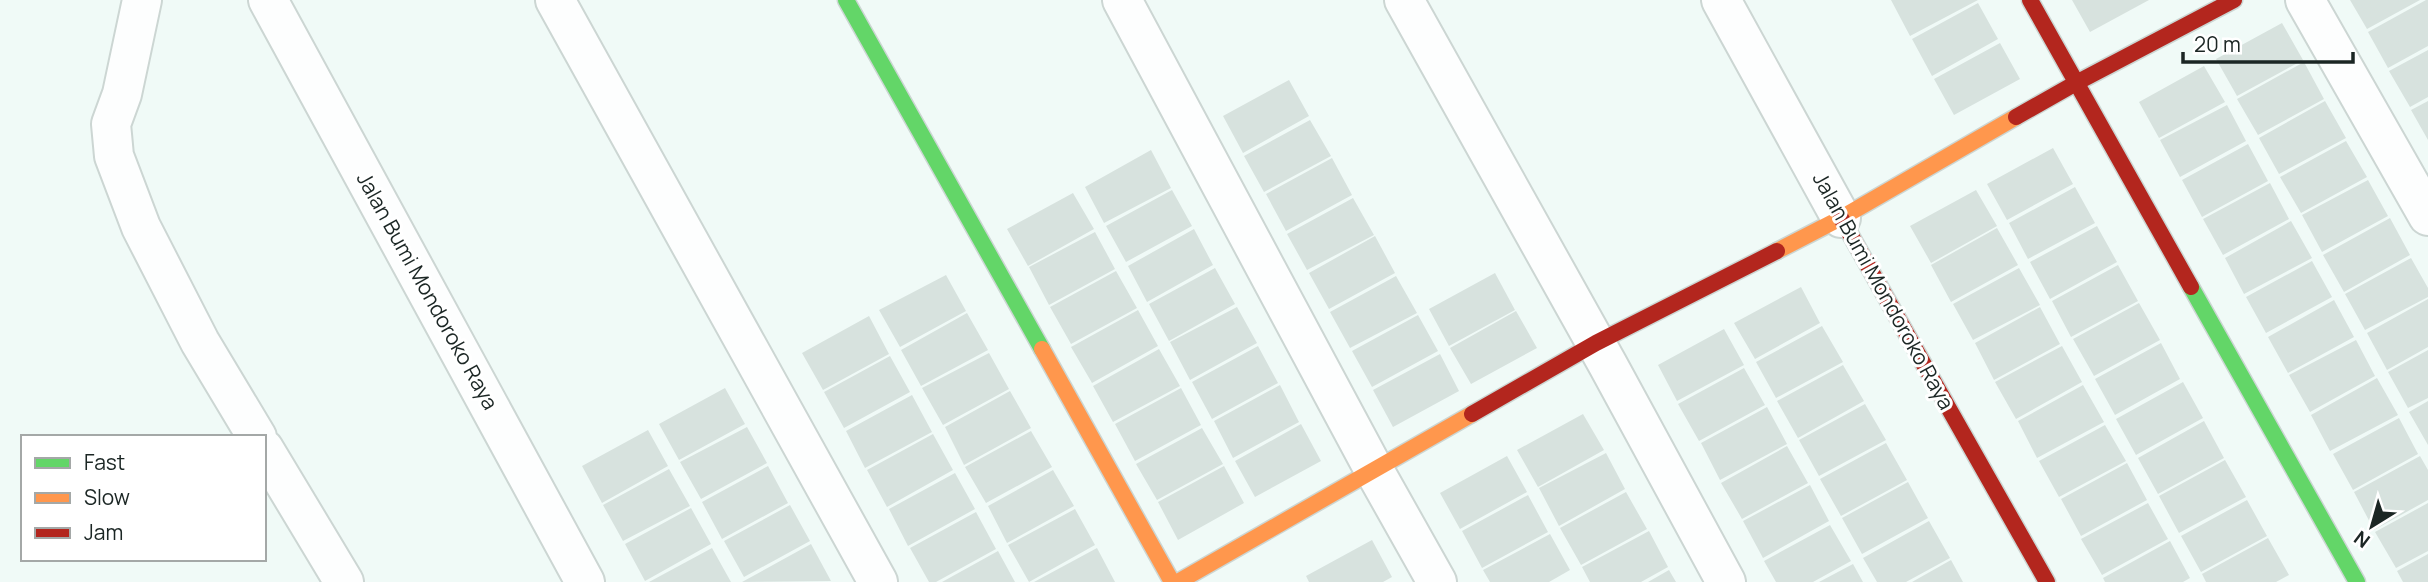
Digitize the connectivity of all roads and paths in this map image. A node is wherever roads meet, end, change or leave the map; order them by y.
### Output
1 (142, 0) edge
2 (268, 0) edge
3 (555, 0) edge
4 (846, 0) edge
5 (1122, 0) edge
6 (1404, 0) edge
7 (1721, 0) edge
8 (2029, 0) edge
9 (2234, 0) edge
10 (2305, 0) edge
11 (2076, 83) junction
12 (2428, 216) edge
13 (1841, 218) junction
14 (1596, 343) junction
15 (256, 435) edge
16 (266, 452) edge
17 (1374, 470) junction
18 (344, 582) edge
19 (585, 582) edge
20 (878, 582) edge
21 (1172, 582) edge
22 (1178, 582) edge
23 (1437, 582) edge
24 (1726, 582) edge
25 (2047, 582) edge
26 (2357, 582) edge

1 - 15 street
2 - 19 street, Jalan Bumi Mondoroko Raya
3 - 20 street
4 - 21 street
5 - 17 street
6 - 14 street
7 - 13 street, Jalan Bumi Mondoroko Raya
8 - 11 street
9 - 11 street
10 - 12 street
11 - 13 street
11 - 26 street
13 - 14 street
13 - 25 street, Jalan Bumi Mondoroko Raya
14 - 17 street
14 - 24 street
16 - 18 street
17 - 22 street
17 - 23 street

